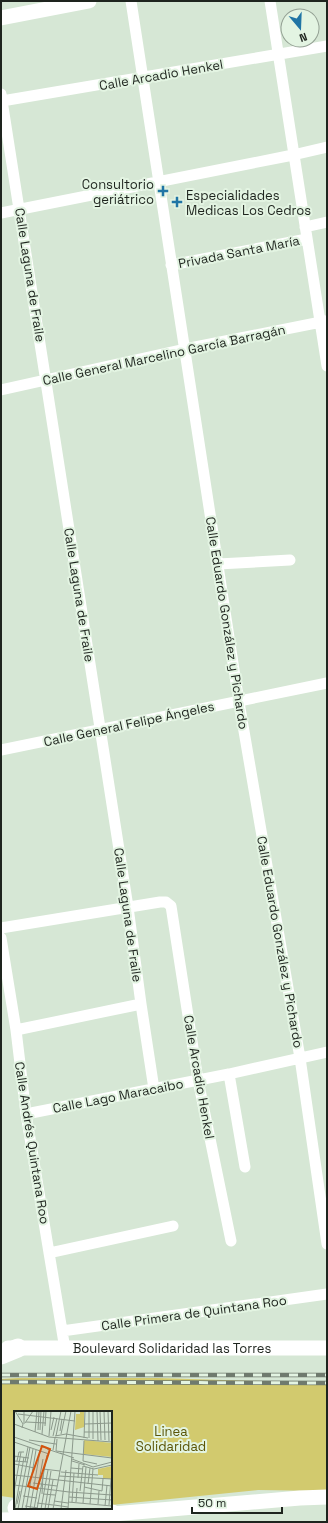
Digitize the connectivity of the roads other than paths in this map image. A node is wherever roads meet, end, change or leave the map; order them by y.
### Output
1 (89, 1) edge
2 (131, 1) edge
3 (270, 1) edge
4 (60, 4) edge
5 (1, 18) edge
6 (327, 46) edge
7 (278, 55) junction
8 (143, 78) junction
9 (2, 97) edge
10 (327, 147) edge
11 (293, 155) junction
12 (159, 182) junction
13 (20, 209) junction
14 (1, 213) edge
15 (327, 222) edge
16 (305, 227) junction
17 (307, 239) junction
18 (171, 265) junction
19 (324, 321) edge
20 (185, 349) junction
21 (327, 366) edge
22 (46, 380) junction
23 (1, 390) edge
24 (290, 560) dead end
25 (218, 564) junction
26 (327, 683) edge
27 (239, 702) junction
28 (100, 730) junction
29 (1, 750) edge
30 (128, 907) junction
31 (1, 928) edge
32 (1, 938) edge
33 (141, 1004) junction
34 (16, 1030) junction
35 (327, 1052) edge
36 (300, 1058) junction
37 (229, 1074) junction
38 (198, 1080) junction
39 (154, 1088) junction
40 (26, 1114) junction
41 (245, 1167) dead end
42 (173, 1226) dead end
43 (231, 1241) dead end
44 (327, 1244) edge
45 (49, 1253) junction
46 (327, 1294) edge
47 (62, 1331) junction
48 (327, 1348) edge
49 (65, 1349) junction
50 (7, 1350) edge
51 (327, 1497) edge
52 (1, 1506) edge
53 (14, 1508) edge
54 (26, 1509) edge
55 (112, 1514) junction
56 (1, 1520) edge

1 - 4 main road
2 - 8 street, Calle Eduardo González y Pichardo
3 - 7 street
4 - 5 main road
6 - 7 street, Calle Arcadio Henkel
7 - 8 street, Calle Arcadio Henkel
7 - 11 street
8 - 9 street, Calle Arcadio Henkel
8 - 12 street, Calle Eduardo González y Pichardo
9 - 13 street, Calle Laguna de Fraile
10 - 11 street
11 - 12 street
11 - 16 street
12 - 13 street
12 - 18 street, Calle Eduardo González y Pichardo
13 - 14 street
13 - 22 street, Calle Laguna de Fraile
15 - 16 street
16 - 17 street
17 - 18 street, Privada Santa María
17 - 19 street
18 - 20 street, Calle Eduardo González y Pichardo
19 - 20 street, Calle General Marcelino García Barragán
19 - 21 street
20 - 22 street, Calle General Marcelino García Barragán
20 - 25 street, Calle Eduardo González y Pichardo
22 - 23 street, Calle General Marcelino García Barragán
22 - 28 street, Calle Laguna de Fraile
24 - 25 street
25 - 27 street, Calle Eduardo González y Pichardo
26 - 27 street, Calle General Felipe Ángeles
27 - 28 street, Calle General Felipe Ángeles
27 - 36 street, Calle Eduardo González y Pichardo
28 - 29 street, Calle General Felipe Ángeles
28 - 30 street, Calle Laguna de Fraile
30 - 31 street
30 - 33 street, Calle Laguna de Fraile
30 - 38 street, Calle Arcadio Henkel
32 - 34 street, Calle Andrés Quintana Roo
33 - 34 street
33 - 39 street, Calle Laguna de Fraile
34 - 40 street, Calle Andrés Quintana Roo
35 - 36 street, Calle Lago Maracaibo
36 - 37 street, Calle Lago Maracaibo
36 - 44 street, Calle Eduardo González y Pichardo
37 - 38 street, Calle Lago Maracaibo
37 - 41 street
38 - 39 street, Calle Lago Maracaibo
38 - 43 street, Calle Arcadio Henkel
39 - 40 street, Calle Lago Maracaibo
40 - 45 street, Calle Andrés Quintana Roo
42 - 45 street
45 - 47 street, Calle Andrés Quintana Roo
46 - 47 street, Calle Primera de Quintana Roo
47 - 49 street, Calle Andrés Quintana Roo
48 - 49 main road, Boulevard Solidaridad las Torres
49 - 50 main road, Boulevard Solidaridad las Torres
51 - 55 main road
52 - 53 highway
54 - 55 highway
55 - 56 main road

